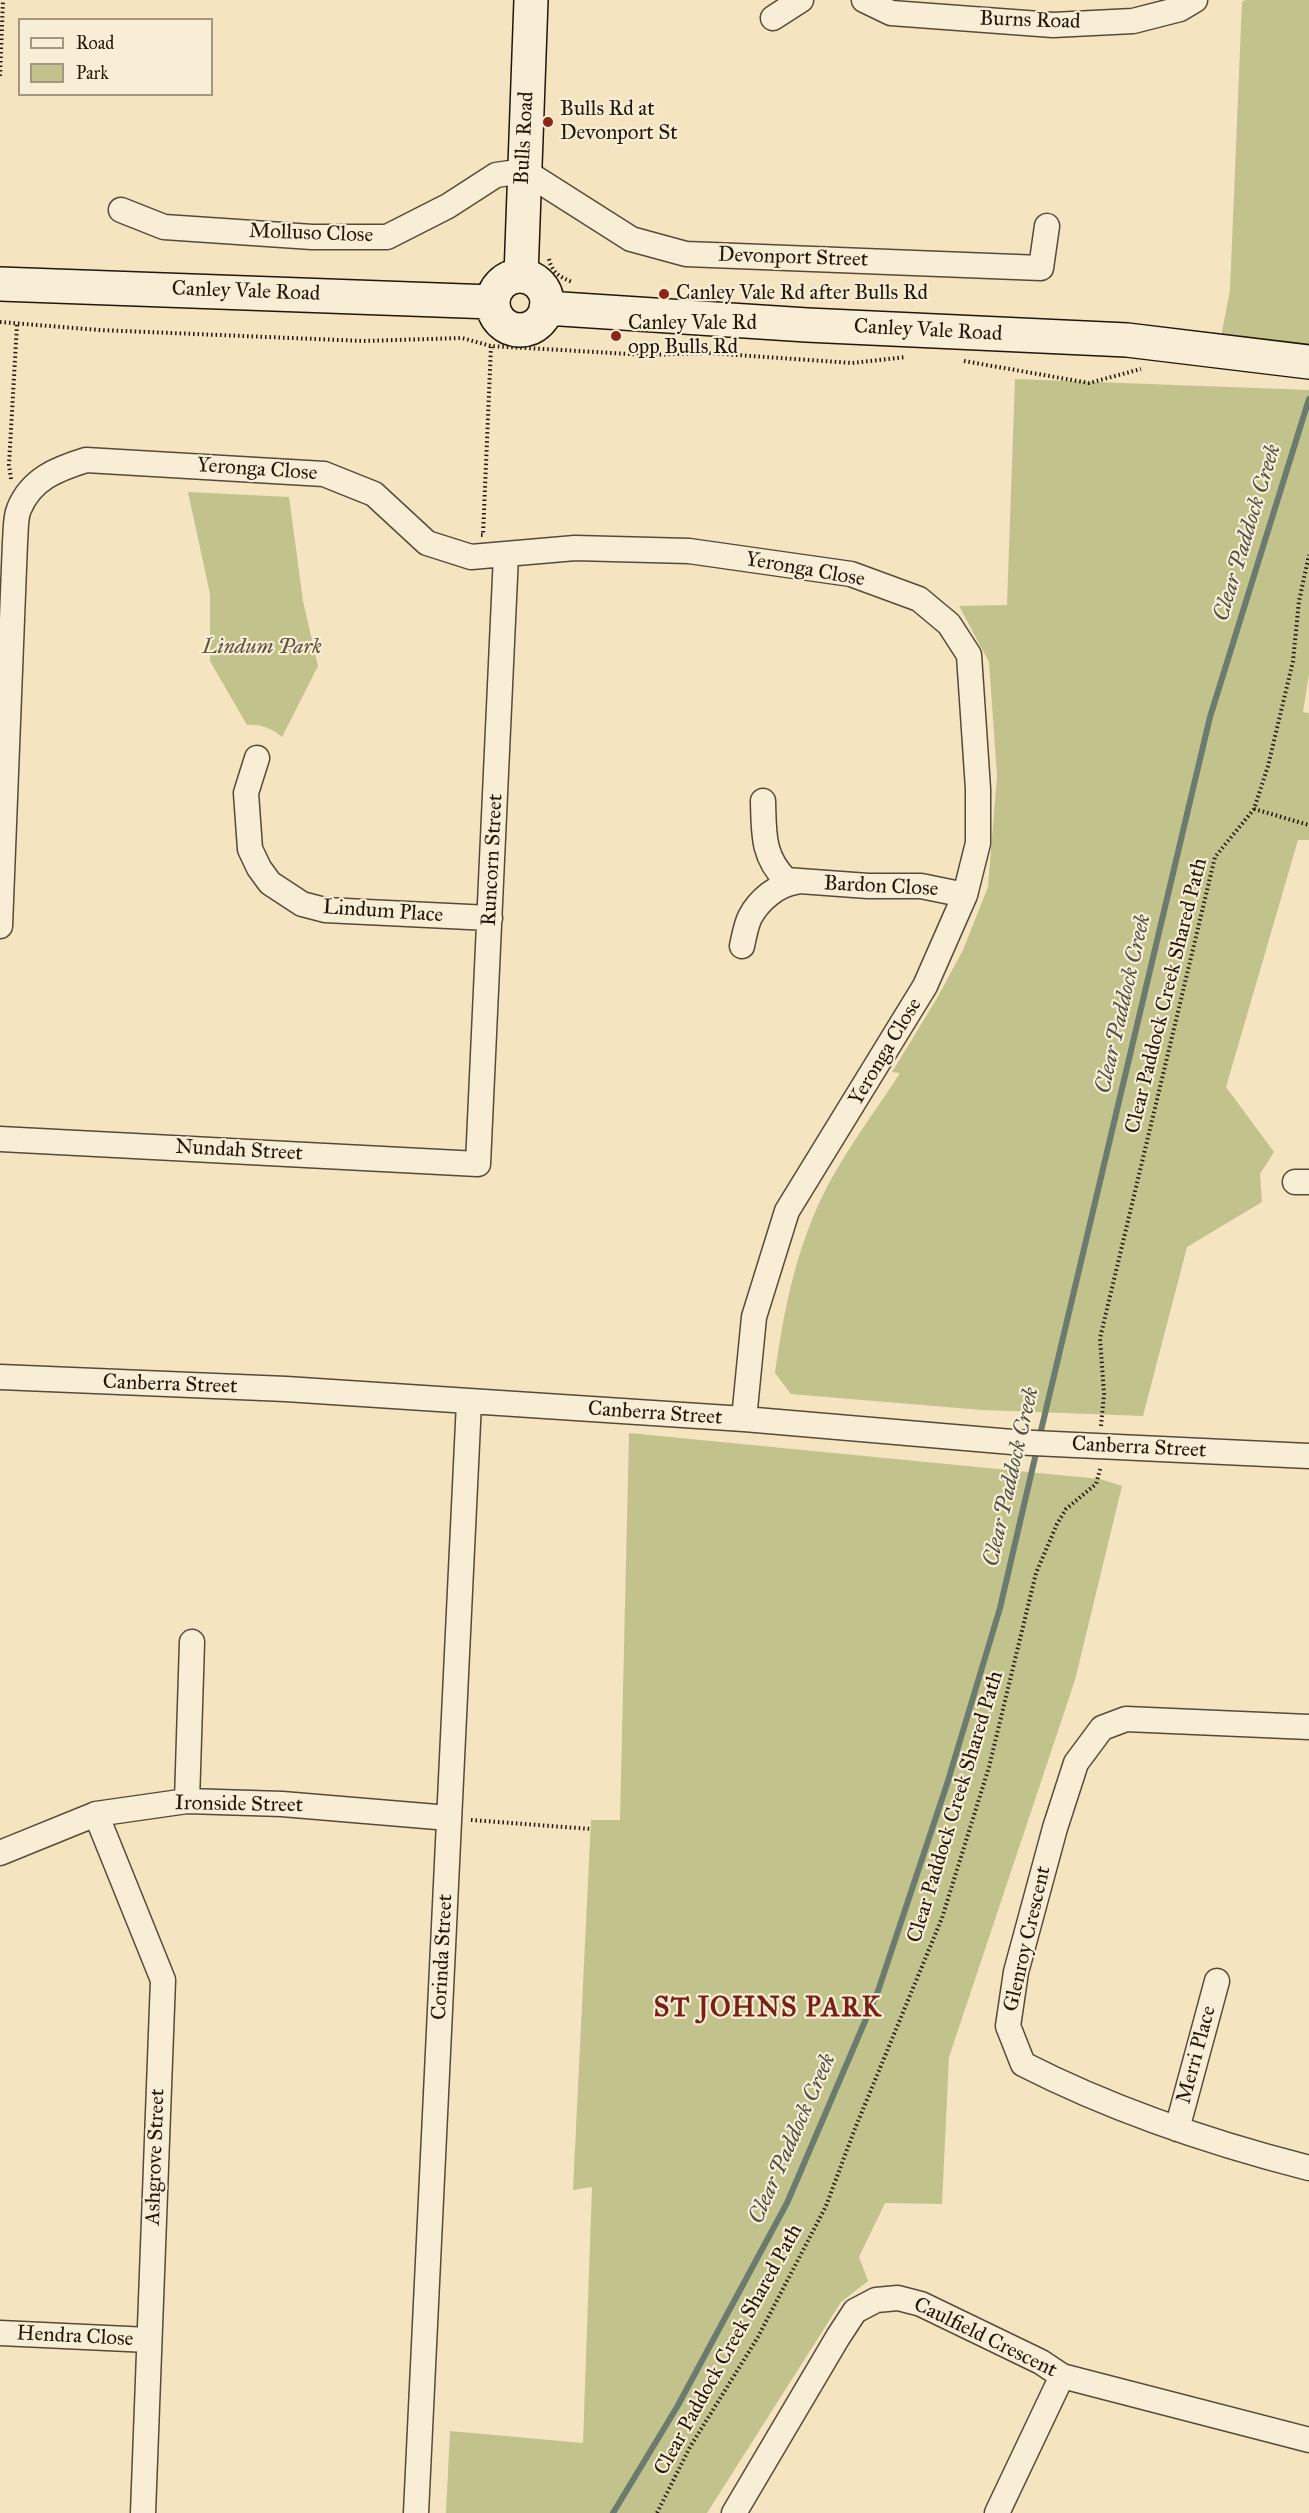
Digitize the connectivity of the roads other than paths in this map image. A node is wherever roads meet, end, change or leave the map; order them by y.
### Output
1 (531, 0) edge
2 (801, 0) edge
3 (864, 0) edge
4 (1195, 0) edge
5 (773, 18) dead end
6 (524, 171) junction
7 (121, 210) dead end
8 (1047, 226) dead end
9 (521, 276) junction
10 (0, 284) edge
11 (492, 302) junction
12 (546, 308) junction
13 (1301, 361) edge
14 (506, 555) junction
15 (257, 758) dead end
16 (763, 801) dead end
17 (796, 882) junction
18 (965, 894) junction
19 (490, 918) junction
20 (0, 926) edge
21 (742, 946) dead end
22 (0, 1139) edge
23 (478, 1164) joint
24 (0, 1377) edge
25 (469, 1402) junction
26 (744, 1419) junction
27 (1309, 1456) edge
28 (192, 1642) dead end
29 (1309, 1727) edge
30 (187, 1801) junction
31 (96, 1814) junction
32 (449, 1818) junction
33 (0, 1853) edge
34 (1217, 1981) dead end
35 (1177, 2128) junction
36 (1309, 2168) edge
37 (0, 2333) edge
38 (149, 2340) junction
39 (1062, 2376) junction
40 (1309, 2440) edge
41 (142, 2513) edge
42 (416, 2513) edge
43 (734, 2513) edge
44 (998, 2513) edge

1 - 6 main road, Bulls Road
2 - 5 street
3 - 4 street, Burns Road
6 - 7 street, Molluso Close
6 - 8 street, Devonport Street
6 - 9 main road, Bulls Road
9 - 11 main road
9 - 12 main road
10 - 11 main road, Canley Vale Road
11 - 12 main road
12 - 13 main road, Canley Vale Road
14 - 18 street, Yeronga Close
14 - 19 street, Runcorn Street
14 - 20 street, Yeronga Close
15 - 19 street, Lindum Place
16 - 17 street, Bardon Close
17 - 18 street, Bardon Close
17 - 21 street, Bardon Close
18 - 26 street, Yeronga Close
19 - 23 street, Runcorn Street
22 - 23 street, Nundah Street
24 - 25 street, Canberra Street
25 - 26 street, Canberra Street
25 - 32 street, Corinda Street
26 - 27 street, Canberra Street
28 - 30 street
29 - 35 street, Glenroy Crescent
30 - 31 street, Ironside Street
30 - 32 street, Ironside Street
31 - 33 street, Ironside Street
31 - 38 street, Ashgrove Street
32 - 42 street, Corinda Street
34 - 35 street, Merri Place
35 - 36 street, Glenroy Crescent
37 - 38 street, Hendra Close
38 - 41 street, Ashgrove Street
39 - 40 street, Caulfield Crescent
39 - 43 street, Caulfield Crescent
39 - 44 street

